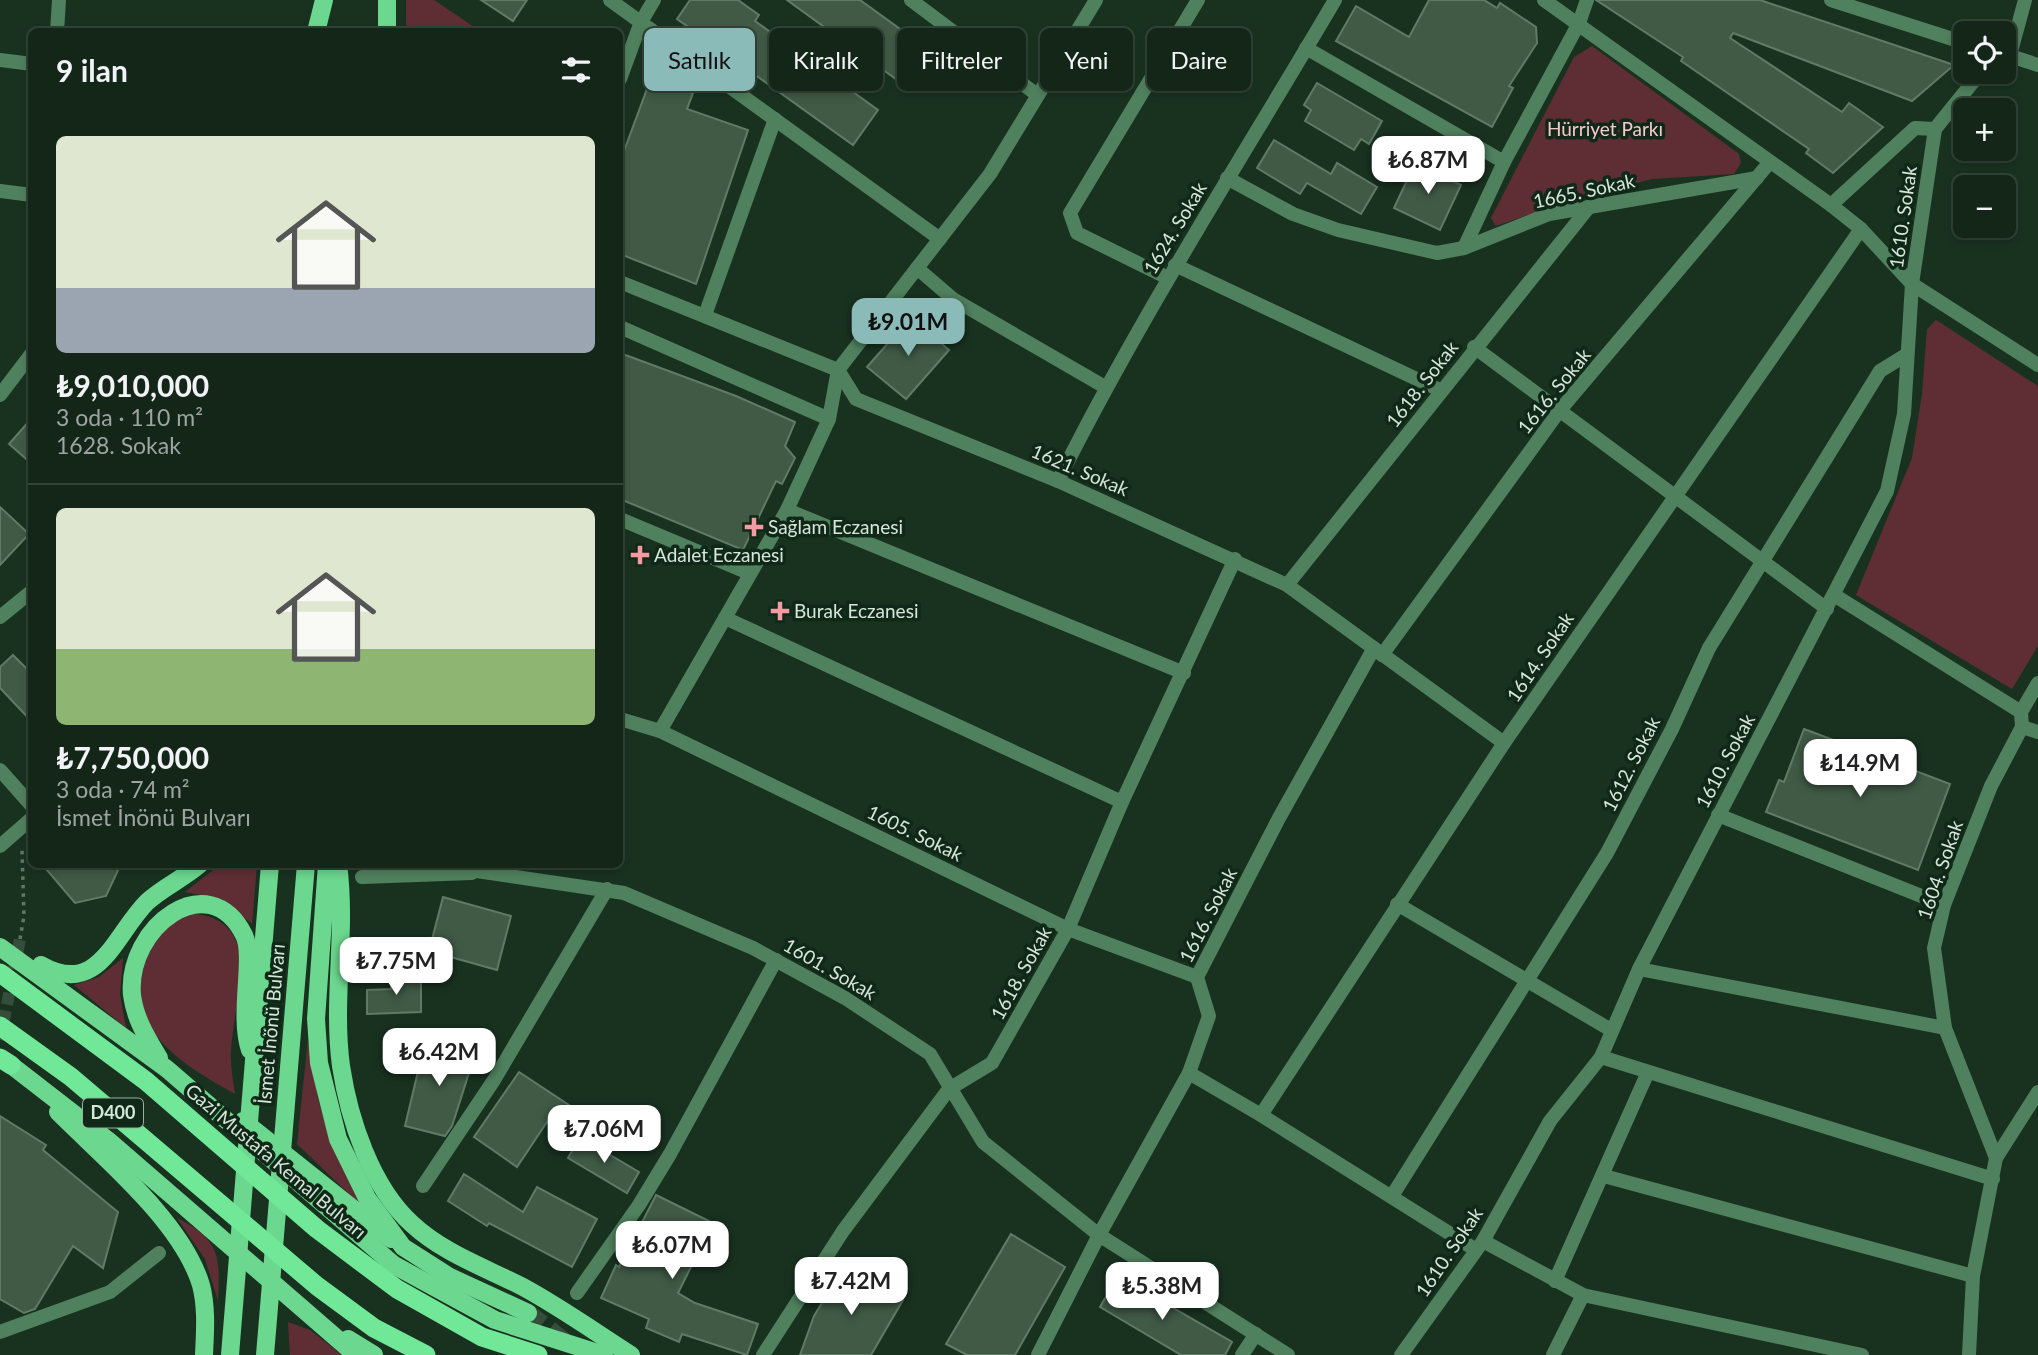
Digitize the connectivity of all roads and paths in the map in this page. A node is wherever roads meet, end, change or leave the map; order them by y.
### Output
1 (59, 0) edge
2 (324, 0) edge
3 (387, 0) edge
4 (610, 0) edge
5 (654, 0) edge
6 (911, 0) edge
7 (1096, 0) edge
8 (1198, 0) edge
9 (1335, 0) edge
10 (1544, 0) edge
11 (1587, 0) edge
12 (1831, 0) edge
13 (2025, 0) edge
14 (641, 22) junction
15 (1579, 23) junction
16 (57, 28) edge
17 (317, 28) edge
18 (387, 28) edge
19 (2016, 28) edge
20 (1953, 39) edge
21 (1306, 48) junction
22 (2016, 58) edge
23 (0, 60) edge
24 (28, 64) edge
25 (2038, 65) edge
26 (623, 71) edge
27 (1971, 84) edge
28 (1036, 94) junction
29 (775, 120) junction
30 (1935, 129) junction
31 (1770, 162) junction
32 (1504, 163) junction
33 (1227, 178) junction
34 (1757, 178) junction
35 (0, 191) edge
36 (28, 194) edge
37 (1831, 205) junction
38 (1589, 207) junction
39 (1861, 229) junction
40 (940, 239) junction
41 (1464, 248) junction
42 (1175, 264) junction
43 (917, 268) junction
44 (1168, 278) junction
45 (623, 283) edge
46 (1912, 284) junction
47 (705, 315) junction
48 (623, 328) edge
49 (1474, 348) junction
50 (1906, 355) junction
51 (28, 358) edge
52 (2038, 365) edge
53 (838, 370) junction
54 (1105, 387) junction
55 (1442, 391) junction
56 (0, 395) edge
57 (1560, 410) junction
58 (829, 419) junction
59 (1058, 481) junction
60 (1673, 495) junction
61 (787, 510) junction
62 (623, 520) edge
63 (1236, 559) junction
64 (1762, 564) junction
65 (749, 573) junction
66 (1287, 585) junction
67 (28, 594) edge
68 (1834, 595) junction
69 (1827, 609) junction
70 (0, 617) edge
71 (725, 618) junction
72 (1378, 651) junction
73 (1184, 673) junction
74 (2038, 683) edge
75 (2021, 712) junction
76 (623, 720) edge
77 (2022, 727) junction
78 (660, 731) junction
79 (2038, 732) edge
80 (1504, 743) junction
81 (0, 770) edge
82 (28, 802) edge
83 (1122, 802) junction
84 (1718, 816) junction
85 (27, 822) edge
86 (0, 846) edge
87 (195, 868) edge
88 (270, 868) edge
89 (306, 868) edge
90 (327, 868) edge
91 (338, 868) edge
92 (466, 868) edge
93 (488, 873) junction
94 (362, 877) dead end
95 (607, 890) junction
96 (1397, 904) junction
97 (1944, 905) junction
98 (1068, 929) junction
99 (20, 939) tunnel mouth
100 (0, 945) edge
101 (776, 960) junction
102 (1639, 970) junction
103 (0, 973) edge
104 (1197, 976) junction
105 (1528, 983) junction
106 (0, 1026) edge
107 (1945, 1028) junction
108 (1611, 1030) junction
109 (1601, 1056) junction
110 (6, 1062) edge
111 (255, 1064) junction
112 (167, 1069) junction
113 (1189, 1073) junction
114 (1648, 1073) junction
115 (949, 1089) junction
116 (2038, 1092) edge
117 (1261, 1115) junction
118 (229, 1117) junction
119 (1996, 1158) junction
120 (1604, 1176) junction
121 (1993, 1179) junction
122 (423, 1186) dead end
123 (1392, 1196) junction
124 (1099, 1235) junction
125 (1479, 1246) junction
126 (403, 1247) junction
127 (159, 1253) dead end
128 (1973, 1276) junction
129 (1555, 1281) junction
130 (577, 1293) dead end
131 (1583, 1295) junction
132 (528, 1313) tunnel mouth
133 (324, 1324) junction
134 (0, 1332) edge
135 (1256, 1334) junction
136 (266, 1353) edge
137 (1846, 1354) edge
138 (204, 1355) edge
139 (230, 1355) edge
140 (356, 1355) edge
141 (374, 1355) edge
142 (426, 1355) edge
143 (538, 1355) edge
144 (604, 1355) edge
145 (631, 1355) edge
146 (763, 1355) edge
147 (1038, 1355) edge
148 (1242, 1355) edge
149 (1288, 1355) edge
150 (1401, 1355) edge
151 (1553, 1355) edge
152 (1862, 1355) edge
153 (1969, 1355) edge

1 - 16 street
2 - 17 main road
3 - 18 main road
4 - 14 street
5 - 14 street
6 - 28 street
7 - 28 street
8 - 44 street
9 - 21 street, 1624. Sokak
10 - 15 street
11 - 15 street
12 - 20 street
13 - 19 street
14 - 26 street
14 - 29 street
15 - 31 street
15 - 32 street
21 - 32 street
21 - 33 street, 1624. Sokak
22 - 25 street
23 - 24 street
27 - 30 street
28 - 40 street
29 - 40 street
29 - 47 street
30 - 37 street
30 - 46 street, 1610. Sokak
31 - 34 street, 1616. Sokak
31 - 37 street
32 - 41 street
33 - 41 street, 1665. Sokak
33 - 42 street, 1624. Sokak
34 - 38 street, 1665. Sokak
34 - 57 street, 1616. Sokak
35 - 36 street
37 - 39 street
38 - 41 street, 1665. Sokak
38 - 49 street, 1618. Sokak
39 - 46 street
39 - 60 street, 1614. Sokak
40 - 43 street
42 - 44 street, 1624. Sokak
42 - 55 street
43 - 53 street
43 - 54 street
44 - 54 street, 1624. Sokak
45 - 47 street
46 - 50 street, 1610. Sokak
46 - 52 street
47 - 53 street
48 - 58 street
49 - 55 street, 1618. Sokak
49 - 57 street
50 - 64 street, 1612. Sokak
50 - 68 street, 1610. Sokak
51 - 56 street
53 - 58 street
53 - 59 street, 1621. Sokak
54 - 59 street, 1624. Sokak
55 - 66 street, 1618. Sokak
57 - 60 street
57 - 72 street, 1616. Sokak
58 - 61 street
59 - 63 street, 1621. Sokak
60 - 64 street
60 - 80 street, 1614. Sokak
61 - 65 street
61 - 73 street
62 - 65 street
63 - 66 street, 1621. Sokak
63 - 73 street, 1618. Sokak
64 - 69 street
64 - 105 street, 1612. Sokak
65 - 71 street
66 - 72 street, 1621. Sokak
67 - 70 street
68 - 69 street, 1610. Sokak
68 - 75 street
69 - 84 street, 1610. Sokak
71 - 78 street
71 - 83 street
72 - 80 street, 1621. Sokak
72 - 104 street, 1616. Sokak
73 - 83 street, 1618. Sokak
74 - 75 street
75 - 77 street
76 - 78 street, 1605. Sokak
77 - 79 street
77 - 97 street, 1604. Sokak
78 - 98 street, 1605. Sokak
80 - 96 street, 1614. Sokak
81 - 82 street
83 - 98 street, 1618. Sokak
84 - 97 street
84 - 102 street, 1610. Sokak
85 - 86 street
85 - 99 path
87 - 100 main road
88 - 111 main road, İsmet İnönü Bulvarı
89 - 136 main road, İsmet İnönü Bulvarı
90 - 126 main road
91 - 145 main road
92 - 93 street, 1601. Sokak
93 - 94 street
93 - 95 street, 1601. Sokak
95 - 101 street, 1601. Sokak
95 - 122 street
96 - 105 street
96 - 117 street, 1614. Sokak
97 - 107 street, 1604. Sokak
98 - 104 street, 1605. Sokak
98 - 115 street, 1618. Sokak
100 - 112 main road
101 - 115 street, 1601. Sokak
101 - 130 street
102 - 107 street
102 - 108 street, 1610. Sokak
103 - 143 highway, Gazi Mustafa Kemal Bulvarı / D400
104 - 113 street, 1616. Sokak
105 - 108 street
105 - 123 street, 1612. Sokak
106 - 142 highway, D400
107 - 119 street, 1604. Sokak
108 - 109 street, 1610. Sokak
109 - 114 street
109 - 125 street, 1610. Sokak
110 - 133 main road
110 - 138 main road
111 - 112 main road
111 - 139 main road, İsmet İnönü Bulvarı
112 - 118 main road
113 - 117 street
113 - 124 street, 1616. Sokak
114 - 120 street
114 - 121 street
115 - 124 street, 1601. Sokak
115 - 146 street, 1618. Sokak
116 - 119 street
117 - 123 street
118 - 126 main road
118 - 144 main road
119 - 121 street
120 - 128 street
120 - 129 street
121 - 128 street
123 - 125 street
124 - 135 street, 1601. Sokak
124 - 147 street, 1616. Sokak
125 - 129 street
125 - 150 street, 1610. Sokak
126 - 132 main road
127 - 134 street
128 - 153 street
129 - 131 street
131 - 137 street
131 - 151 street
133 - 140 main road
133 - 141 main road
135 - 148 street
135 - 149 street, 1601. Sokak
137 - 152 street

